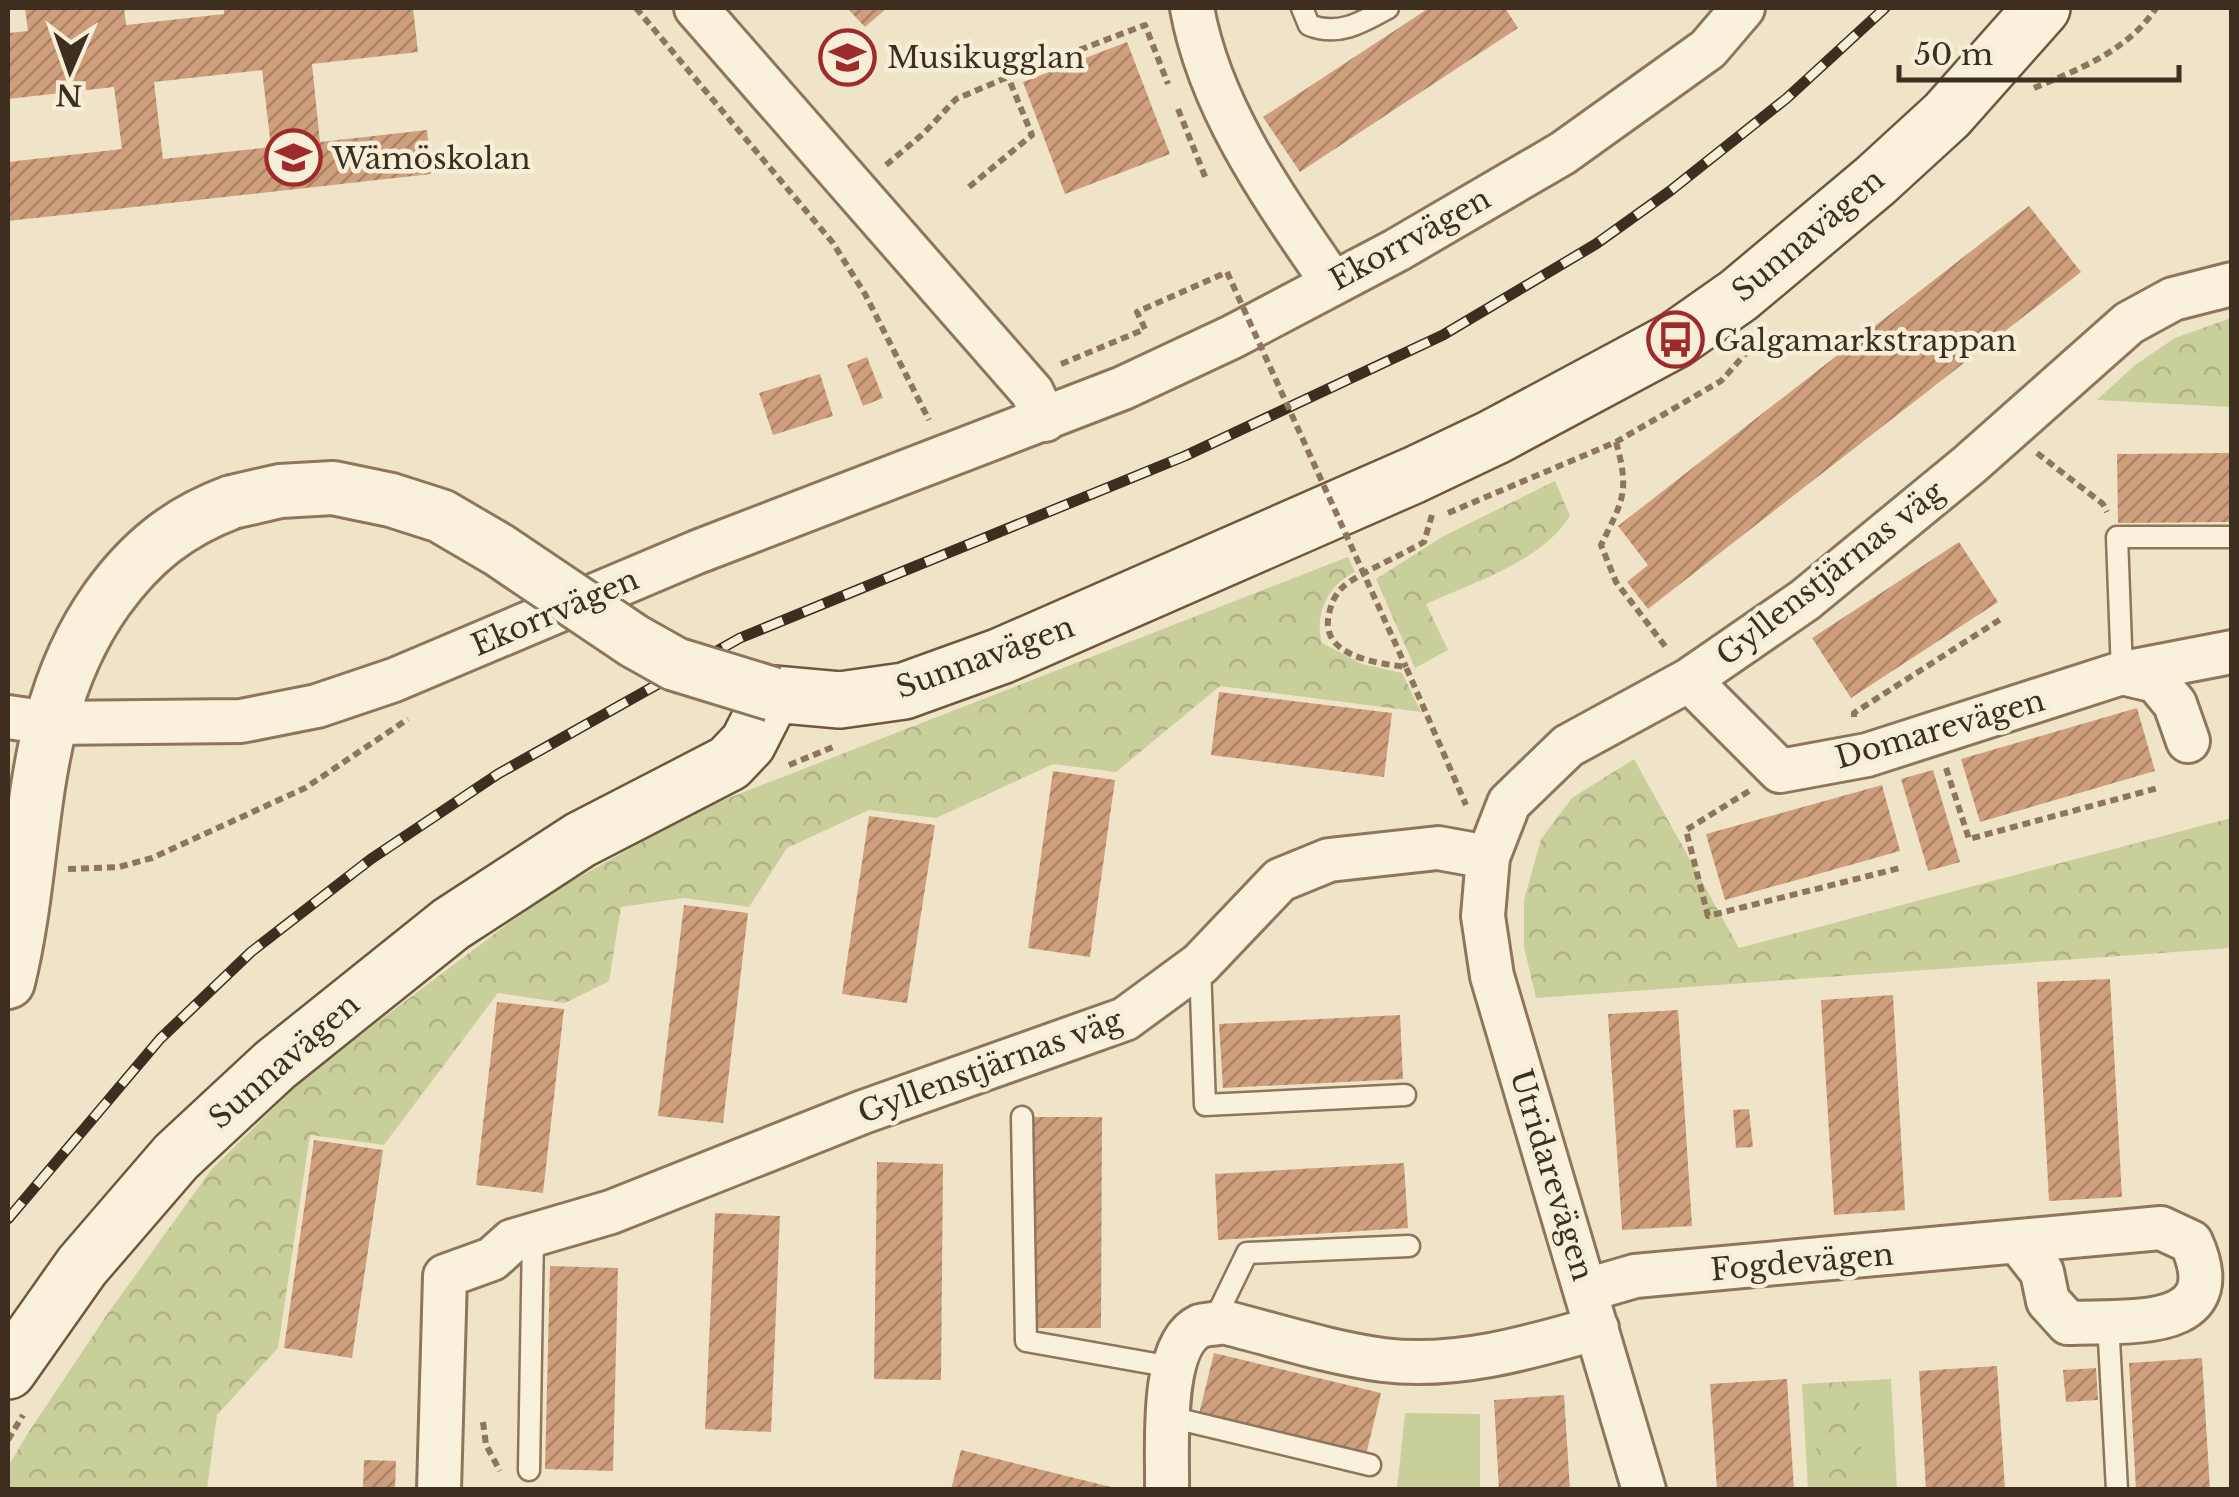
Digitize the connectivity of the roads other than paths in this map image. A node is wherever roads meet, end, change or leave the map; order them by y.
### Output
1 (696, 8) edge
2 (1192, 8) edge
3 (1302, 8) edge
4 (1388, 8) edge
5 (1744, 8) edge
6 (2042, 8) edge
7 (1332, 282) junction
8 (2232, 284) edge
9 (1045, 420) junction
10 (2232, 538) edge
11 (2232, 652) edge
12 (2122, 674) junction
13 (1689, 680) junction
14 (773, 694) junction
15 (28, 720) edge
16 (2188, 741) dead end
17 (1488, 857) junction
18 (1200, 964) junction
19 (8, 978) edge
20 (1404, 1095) dead end
21 (1022, 1117) dead end
22 (533, 1235) junction
23 (2019, 1243) junction
24 (1409, 1246) dead end
25 (1592, 1309) junction
26 (2108, 1321) junction
27 (1212, 1324) junction
28 (1172, 1367) junction
29 (8, 1371) edge
30 (1170, 1417) junction
31 (1370, 1464) dead end
32 (529, 1470) dead end
33 (439, 1490) edge
34 (1167, 1490) edge
35 (1644, 1490) edge
36 (2117, 1490) edge

1 - 9 street
2 - 7 street
3 - 4 lane
5 - 7 street, Ekorrvägen
6 - 14 main road, Sunnavägen
7 - 9 street, Ekorrvägen
8 - 13 street, Gyllenstjärnas väg
9 - 15 street, Ekorrvägen
10 - 12 lane
11 - 12 street, Domarevägen
12 - 13 street, Domarevägen
12 - 16 street
13 - 17 street, Gyllenstjärnas väg
14 - 15 street, bridge
14 - 29 main road, Sunnavägen
15 - 19 street
17 - 18 street, Gyllenstjärnas väg
17 - 25 street, Utridarevägen
18 - 20 lane
18 - 22 street, Gyllenstjärnas väg
21 - 28 lane
22 - 32 lane
22 - 33 street, Gyllenstjärnas väg
23 - 25 street, Fogdevägen
23 - 26 street, Fogdevägen
23 - 26 street, Fogdevägen
24 - 27 lane
25 - 27 street, Fogdevägen
25 - 35 street, Utridarevägen
26 - 36 lane
27 - 28 street
28 - 30 street
30 - 31 lane
30 - 34 street

